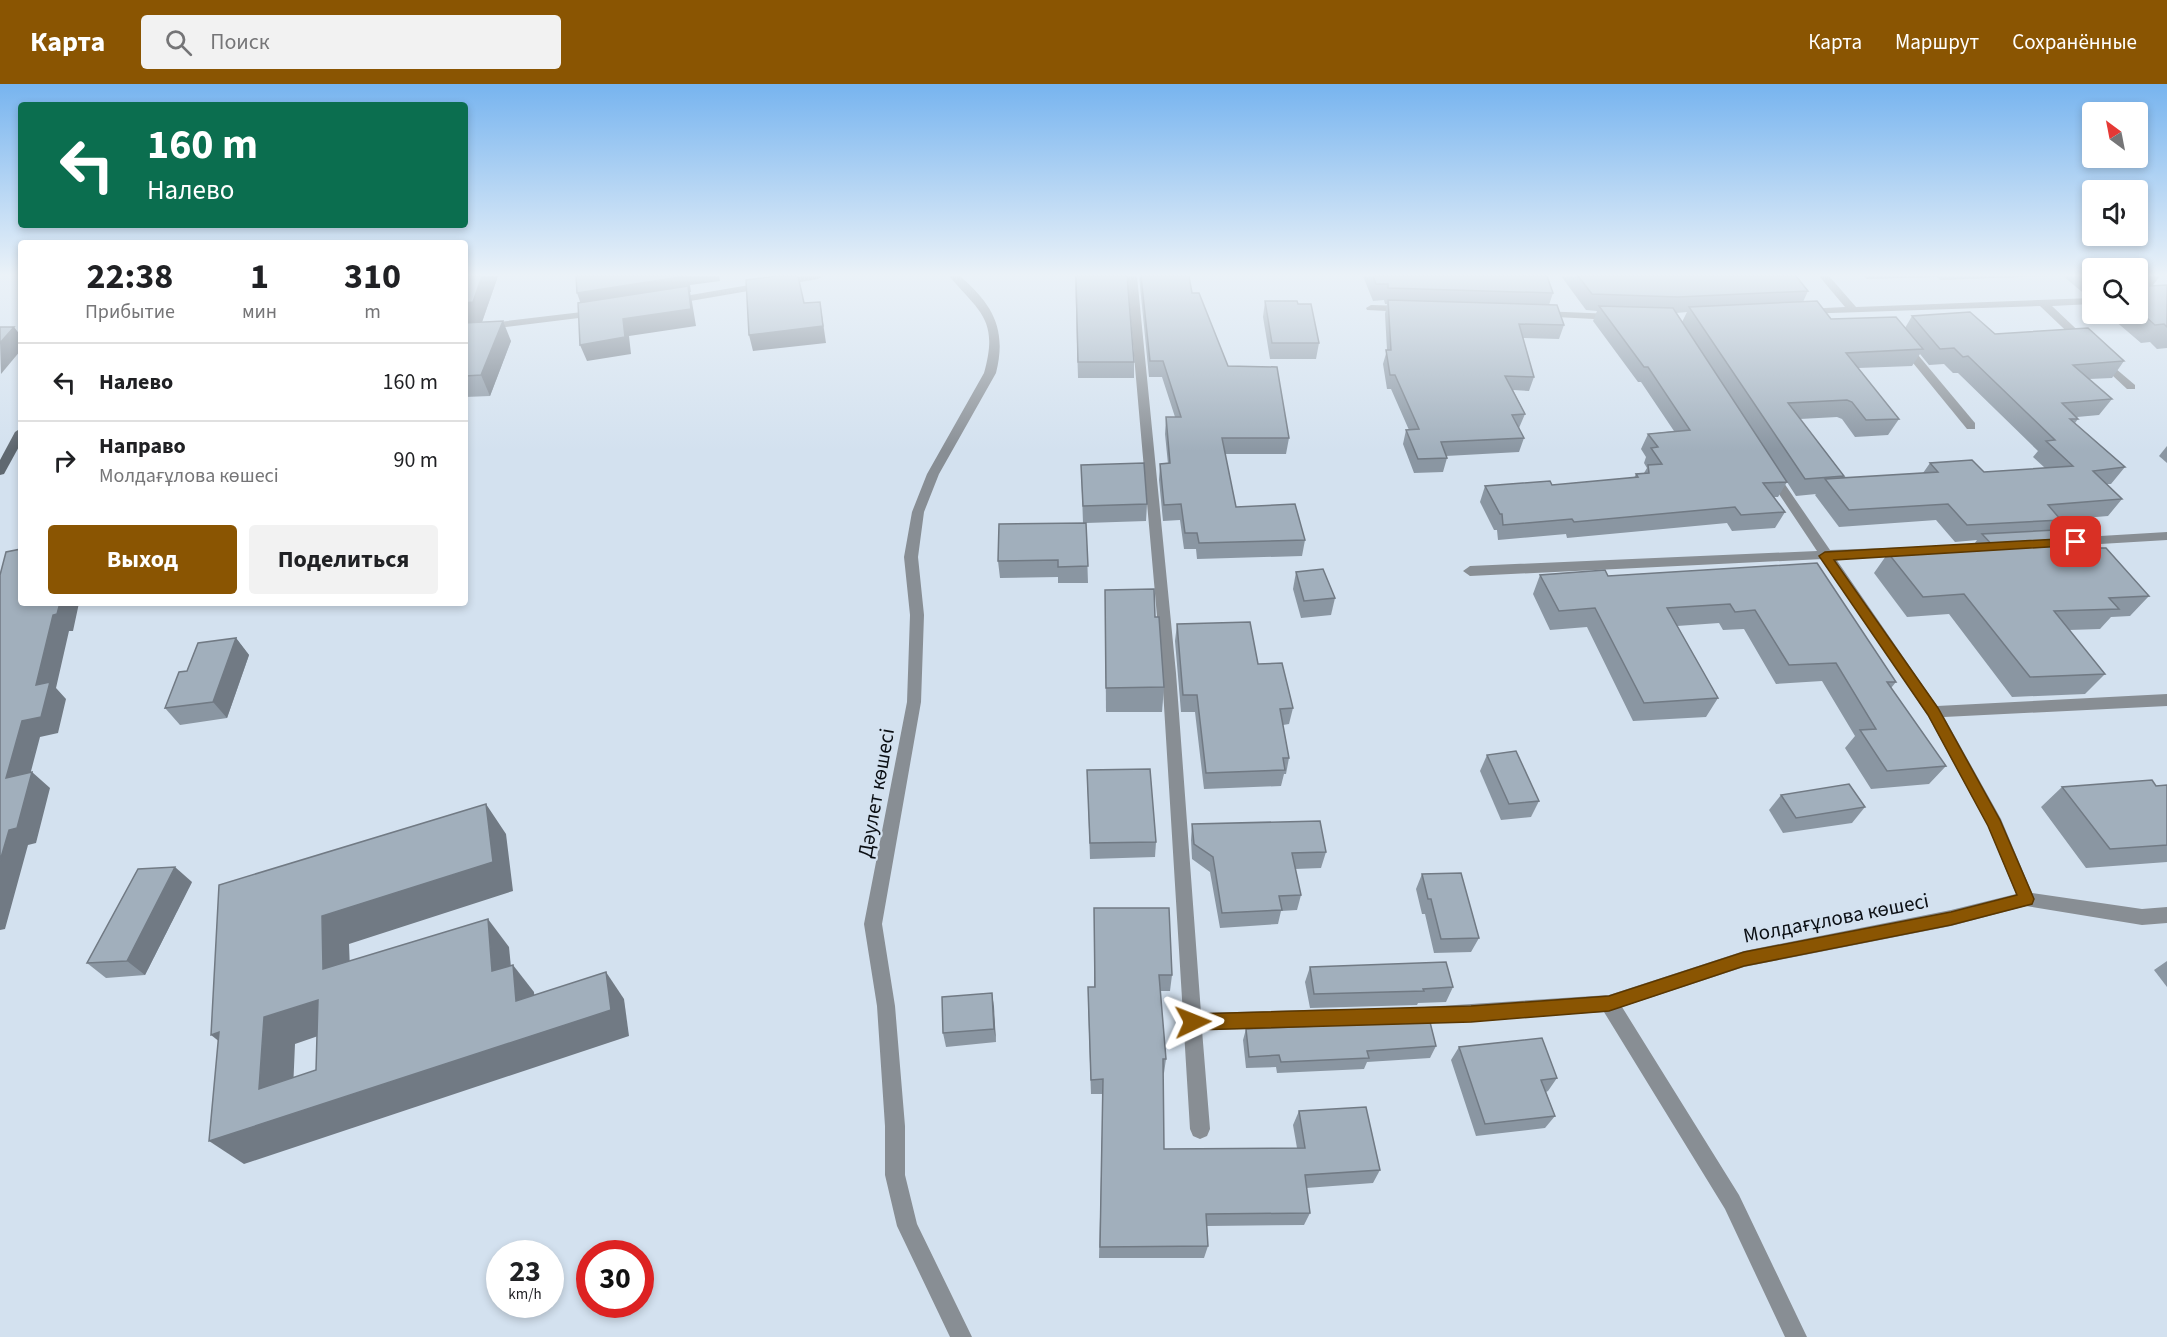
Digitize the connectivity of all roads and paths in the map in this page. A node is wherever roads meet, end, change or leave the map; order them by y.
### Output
1 (994, 334) edge
2 (1137, 334) edge
3 (2076, 334) edge
4 (1898, 337) edge
5 (2131, 387) dead end
6 (1971, 426) dead end
7 (18, 436) edge
8 (5, 453) edge
9 (1761, 457) edge
10 (0, 471) edge
11 (2167, 536) edge
12 (2049, 543) edge
13 (2002, 546) edge
14 (1825, 556) junction
15 (1470, 571) dead end
16 (2167, 700) edge
17 (1933, 712) junction
18 (2026, 899) junction
19 (2167, 915) edge
20 (1609, 1003) junction
21 (1390, 1016) edge
22 (1355, 1017) edge
23 (1193, 1022) junction
24 (1200, 1129) dead end
25 (961, 1337) edge
26 (1796, 1337) edge

1 - 25 street, Дәулет көшесі
2 - 23 street
3 - 5 street
4 - 6 street
7 - 8 main road
8 - 10 main road
9 - 14 street
11 - 12 street
13 - 14 street
14 - 15 street
14 - 17 street
16 - 17 street
17 - 18 street
18 - 19 street, Молдағұлова көшесі
18 - 20 street, Молдағұлова көшесі
20 - 21 street, Молдағұлова көшесі
20 - 26 street
22 - 23 street
23 - 24 street

